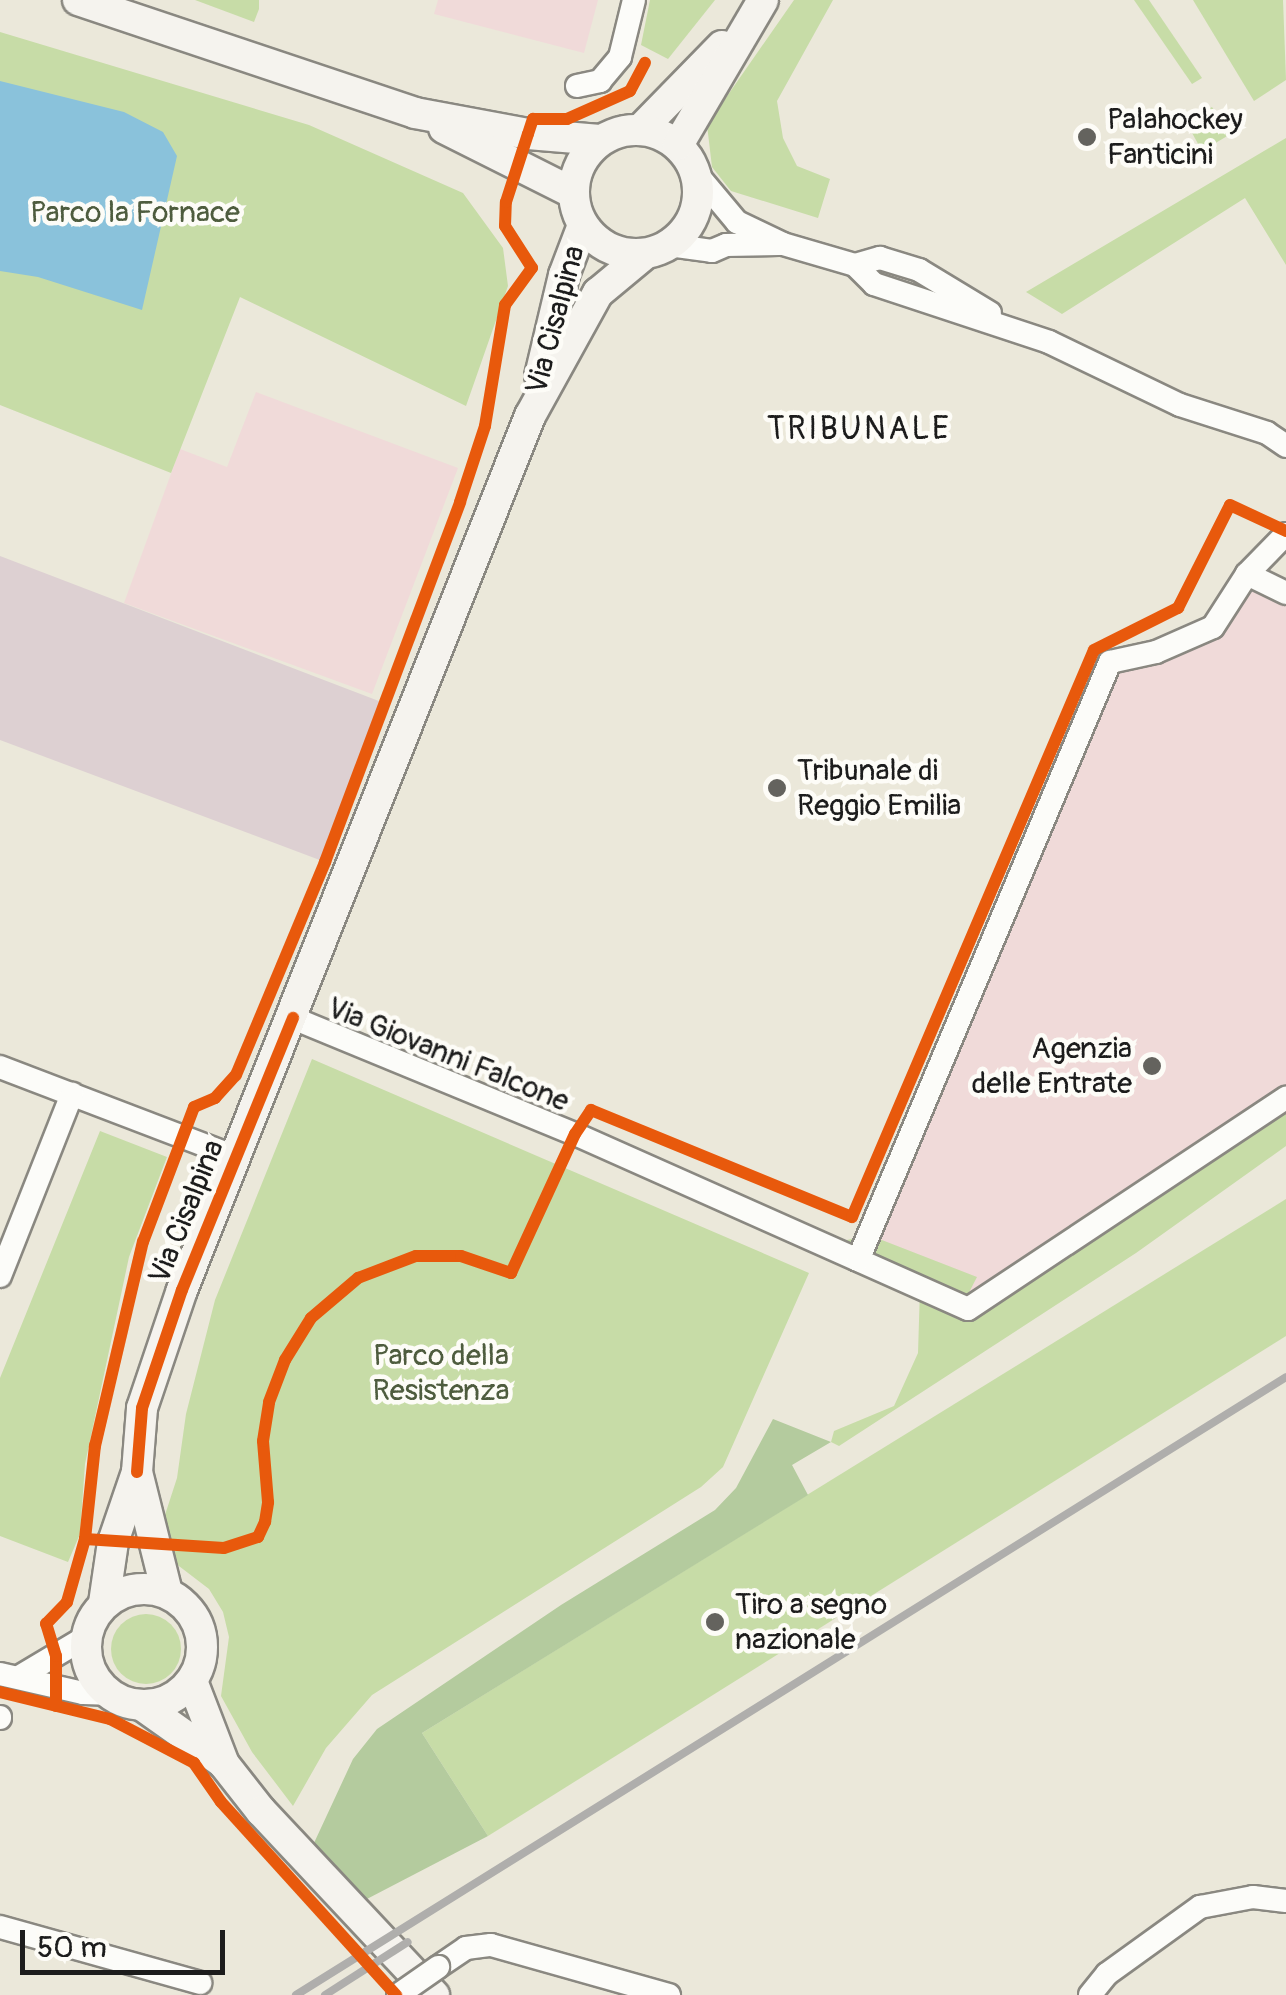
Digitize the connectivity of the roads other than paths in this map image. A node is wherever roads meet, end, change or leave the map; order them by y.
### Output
1 (78, 0) edge
2 (634, 0) edge
3 (757, 8) edge
4 (578, 86) dead end
5 (415, 113) junction
6 (642, 129) junction
7 (600, 140) junction
8 (678, 145) junction
9 (696, 173) junction
10 (573, 192) junction
11 (582, 225) junction
12 (782, 244) junction
13 (657, 250) junction
14 (530, 416) junction
15 (1280, 437) edge
16 (1286, 534) edge
17 (1247, 574) junction
18 (1286, 593) edge
19 (293, 1018) junction
20 (0, 1068) edge
21 (72, 1094) junction
22 (1286, 1098) edge
23 (236, 1157) junction
24 (858, 1260) junction
25 (0, 1276) edge
26 (137, 1472) junction
27 (168, 1592) junction
28 (104, 1603) junction
29 (86, 1638) junction
30 (10, 1675) edge
31 (192, 1681) junction
32 (108, 1694) junction
33 (143, 1706) junction
34 (224, 1764) junction
35 (1286, 1901) edge
36 (0, 1927) edge
37 (436, 1981) edge
38 (200, 1984) dead end
39 (398, 1995) edge
40 (670, 1995) edge
41 (1090, 1995) edge

1 - 5 main road
2 - 4 street
3 - 6 main road
3 - 8 main road
5 - 7 main road
5 - 10 main road
6 - 7 main road
6 - 8 main road
7 - 10 main road
8 - 9 main road
9 - 12 street
9 - 13 main road, Via Cisalpina
10 - 11 main road, Via Cisalpina
11 - 13 main road, Via Cisalpina
11 - 14 main road, Via Cisalpina
12 - 13 street
12 - 15 street
13 - 14 main road, Via Cisalpina
14 - 19 main road, Via Cisalpina
16 - 17 street
17 - 18 street
17 - 24 street
19 - 23 main road, Via Cisalpina
19 - 24 street, Via Giovanni Falcone
20 - 21 street
21 - 23 street
21 - 25 street
22 - 24 street, Via Giovanni Falcone
23 - 26 main road, Via Cisalpina
26 - 27 main road, Via Cisalpina
26 - 28 main road, Via Cisalpina
27 - 28 main road
27 - 31 main road, Via Cisalpina
28 - 29 main road, Via Cisalpina
29 - 30 street
29 - 32 main road
30 - 32 street
31 - 33 main road
31 - 34 main road
32 - 33 main road
33 - 34 main road
34 - 37 main road
35 - 41 street
36 - 38 street
37 - 39 street, bridge
37 - 40 street

